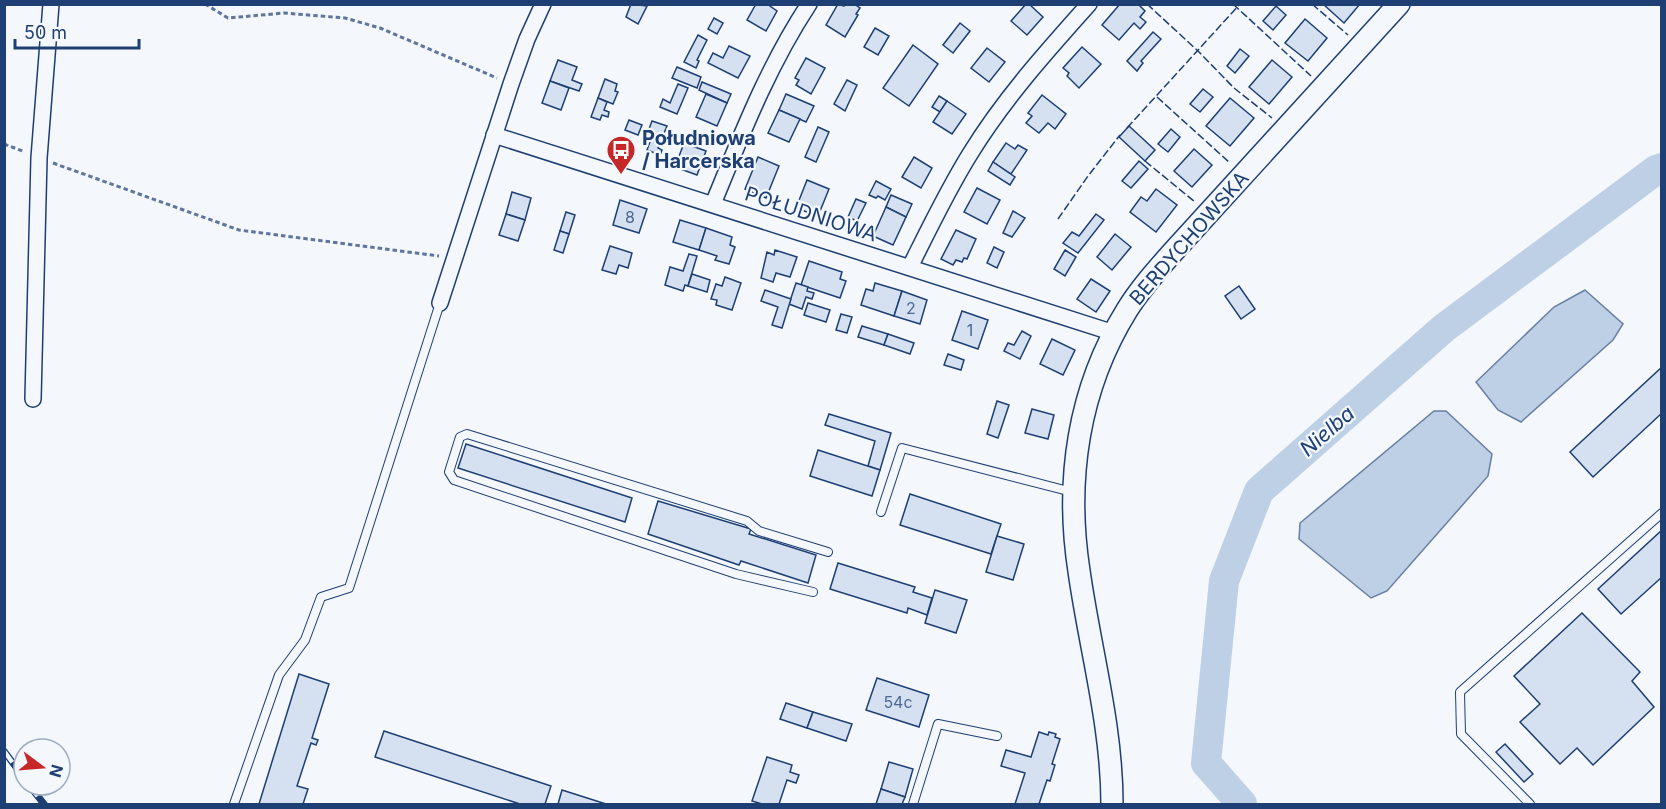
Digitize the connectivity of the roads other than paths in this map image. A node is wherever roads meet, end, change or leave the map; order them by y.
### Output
1 (51, 4) edge
2 (543, 4) edge
3 (809, 4) edge
4 (1089, 4) edge
5 (1400, 4) edge
6 (494, 135) junction
7 (713, 204) junction
8 (910, 267) junction
9 (440, 303) joint
10 (1114, 333) junction
11 (33, 399) dead end
12 (1072, 492) junction
13 (881, 513) dead end
14 (1662, 513) edge
15 (828, 552) dead end
16 (813, 592) dead end
17 (997, 736) dead end
18 (234, 804) edge
19 (912, 804) edge
20 (1112, 804) edge
21 (1530, 804) edge

1 - 11 street
2 - 6 street
3 - 7 street
4 - 8 street
5 - 10 street, BERDYCHOWSKA
6 - 7 street, POŁUDNIOWA
6 - 9 street
7 - 8 street, POŁUDNIOWA
8 - 10 street, POŁUDNIOWA
9 - 18 lane
10 - 12 street, BERDYCHOWSKA
12 - 13 lane
12 - 20 street, BERDYCHOWSKA
14 - 21 lane
15 - 16 lane
17 - 19 lane

